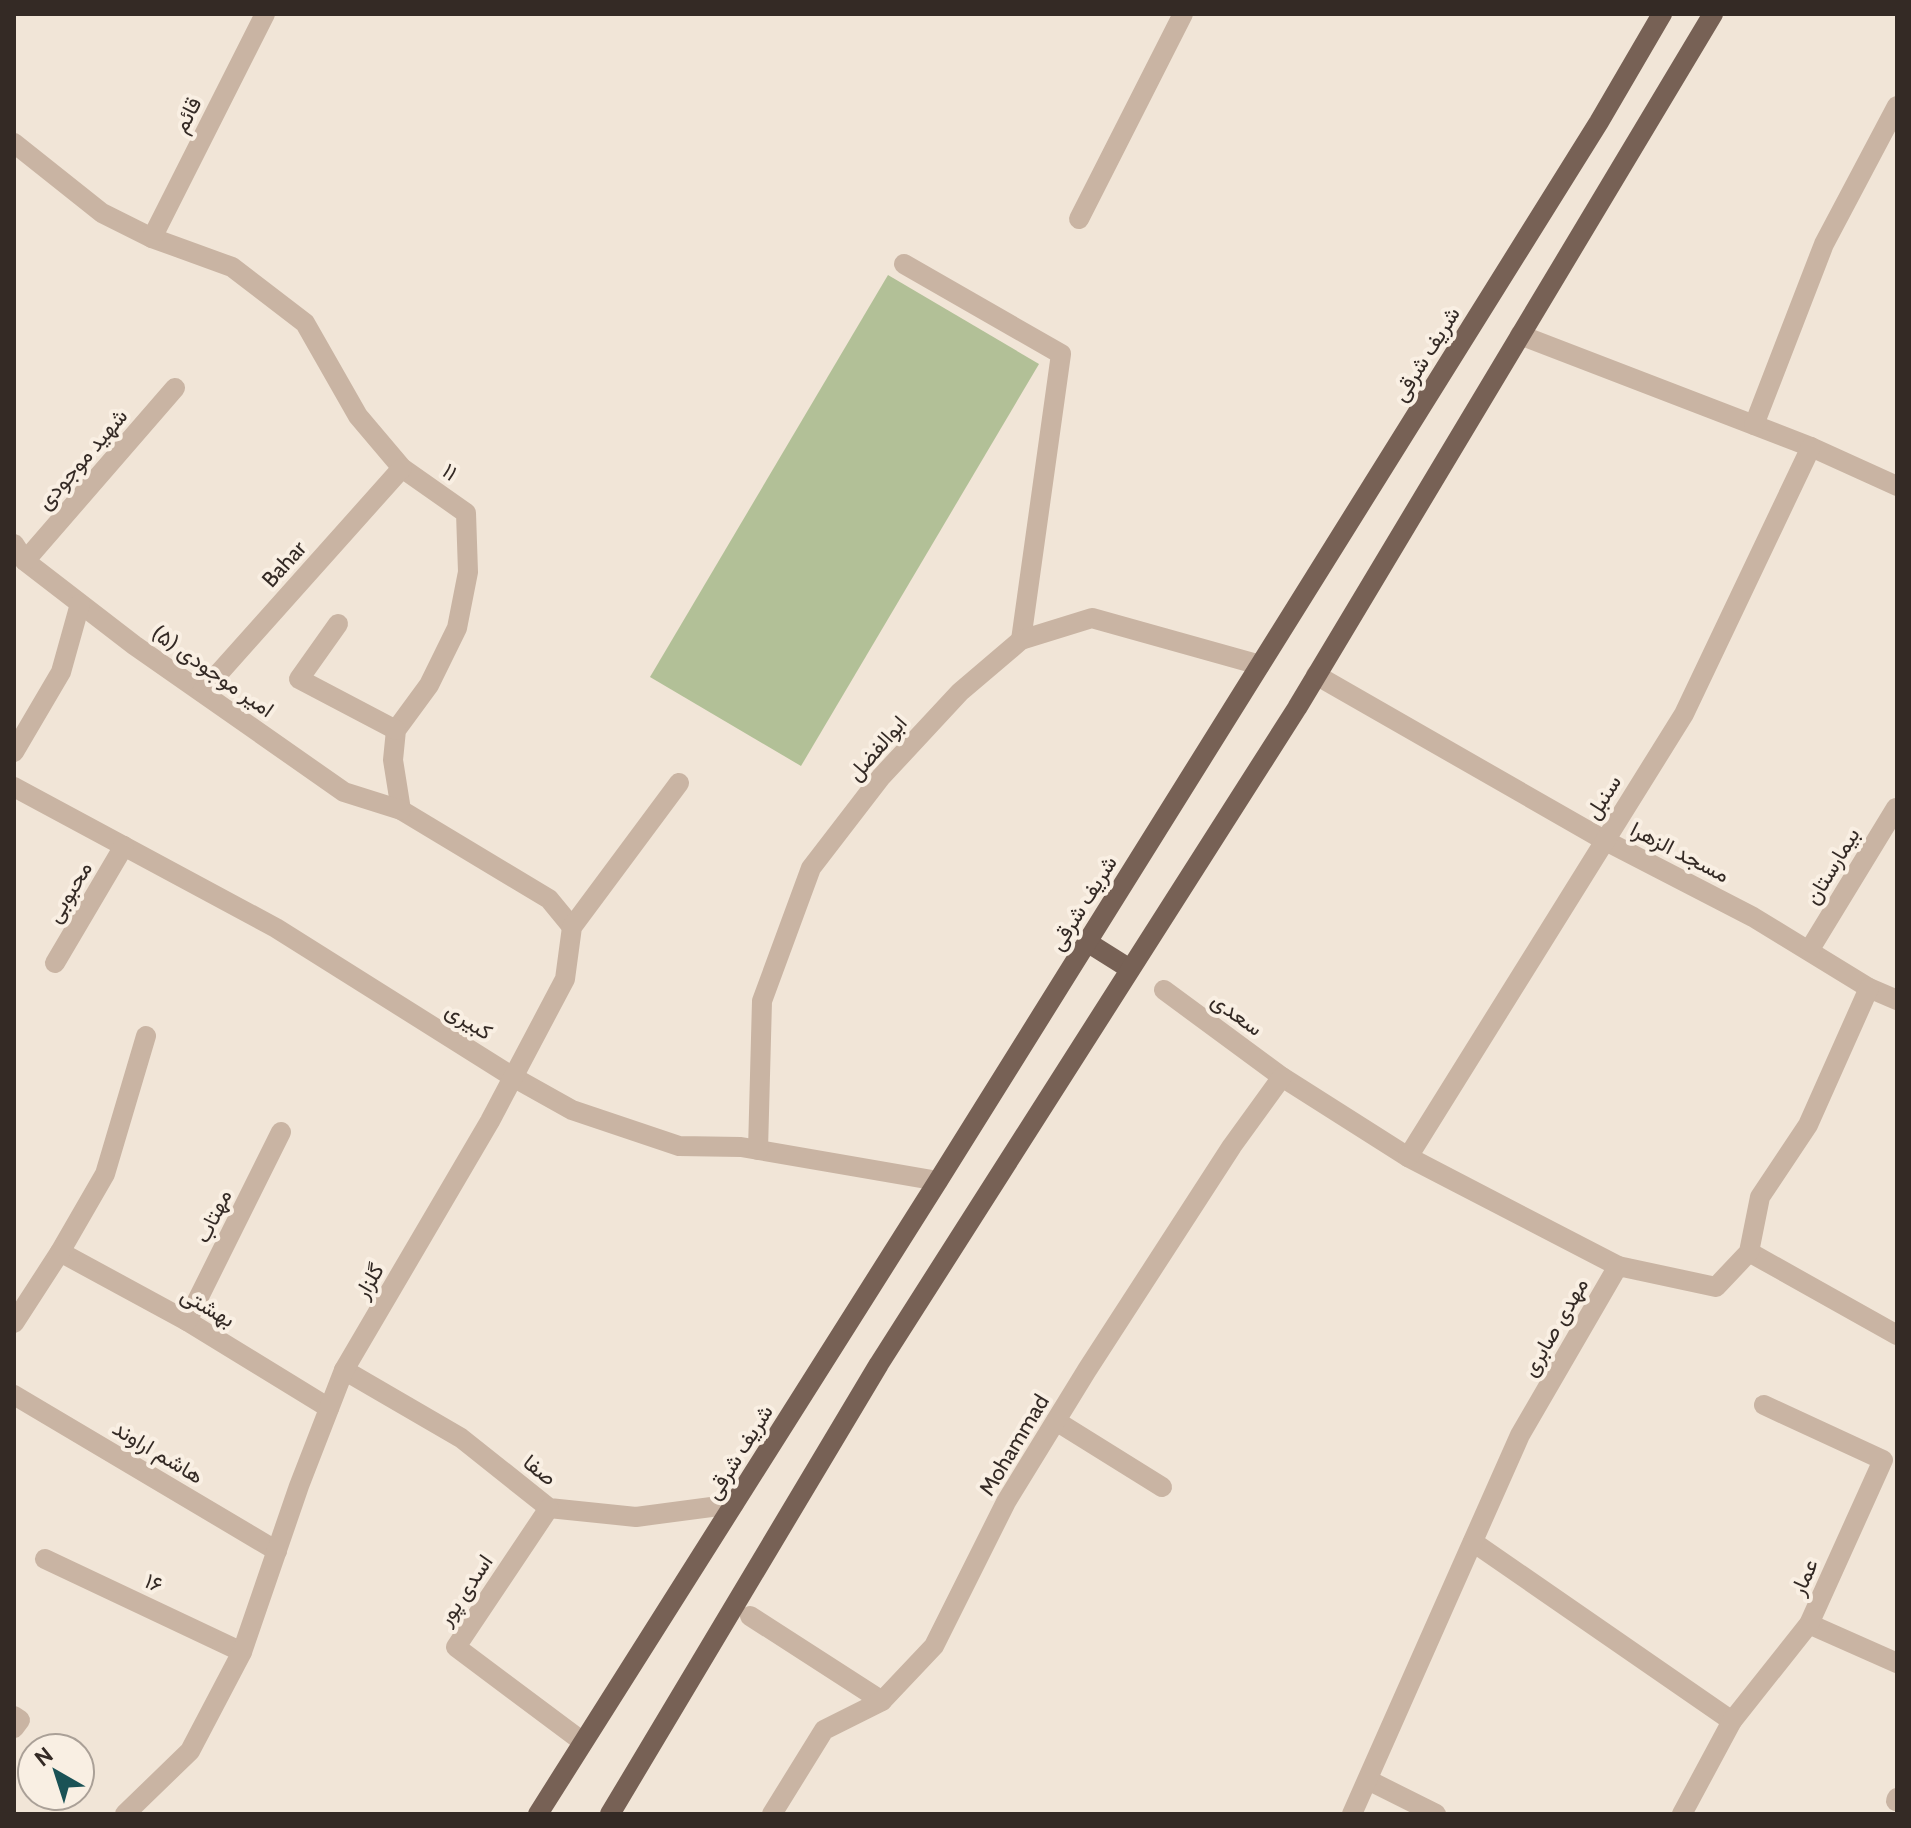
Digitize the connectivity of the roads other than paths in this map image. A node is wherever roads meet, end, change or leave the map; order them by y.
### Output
1 (265, 14) edge
2 (1183, 14) edge
3 (1662, 14) edge
4 (1713, 14) edge
5 (1897, 106) edge
6 (14, 143) edge
7 (1079, 219) dead end
8 (152, 238) junction
9 (904, 264) dead end
10 (1520, 335) junction
11 (175, 388) dead end
12 (1754, 425) junction
13 (1811, 447) junction
14 (402, 468) junction
15 (1897, 486) edge
16 (19, 552) edge
17 (80, 604) junction
18 (338, 624) dead end
19 (1021, 640) junction
20 (1260, 665) junction
21 (1316, 675) junction
22 (202, 692) junction
23 (21, 723) edge
24 (396, 730) junction
25 (14, 752) edge
26 (679, 783) dead end
27 (14, 787) edge
28 (1896, 808) edge
29 (401, 810) junction
30 (1604, 840) junction
31 (124, 846) junction
32 (572, 927) junction
33 (1087, 942) junction
34 (1810, 949) junction
35 (55, 963) dead end
36 (1130, 969) junction
37 (1869, 988) junction
38 (1164, 990) dead end
39 (1897, 1000) edge
40 (146, 1036) dead end
41 (513, 1077) junction
42 (1282, 1077) junction
43 (281, 1132) dead end
44 (758, 1150) junction
45 (1408, 1157) junction
46 (938, 1181) junction
47 (60, 1252) junction
48 (1749, 1252) junction
49 (1618, 1266) junction
50 (16, 1315) edge
51 (187, 1321) junction
52 (1897, 1335) edge
53 (344, 1370) junction
54 (14, 1395) edge
55 (1764, 1405) dead end
56 (329, 1408) junction
57 (1056, 1421) junction
58 (1162, 1487) dead end
59 (734, 1504) junction
60 (549, 1508) junction
61 (1473, 1542) junction
62 (277, 1551) junction
63 (45, 1559) dead end
64 (750, 1616) dead end
65 (1809, 1624) junction
66 (242, 1652) junction
67 (1897, 1663) edge
68 (882, 1701) junction
69 (14, 1716) edge
70 (1732, 1721) junction
71 (14, 1728) edge
72 (583, 1742) junction
73 (1368, 1780) junction
74 (125, 1814) edge
75 (538, 1814) edge
76 (610, 1814) edge
77 (772, 1814) edge
78 (1352, 1814) edge
79 (1436, 1814) edge
80 (1682, 1814) edge

1 - 8 street, قائم
2 - 7 street
3 - 20 main road, شریف شرقی
4 - 10 main road
5 - 12 street
6 - 8 street, ۱۱
8 - 14 street, ۱۱
9 - 19 street
10 - 12 street
10 - 21 main road
11 - 16 street, شهید موجودی
12 - 13 street
13 - 15 street
13 - 30 street, سنبل
14 - 22 street, Bahar
14 - 24 street, ۱۱
16 - 17 street, امیر موجودی (۵)
17 - 22 street, امیر موجودی (۵)
17 - 23 street
18 - 24 street
19 - 20 street, ابوالفضل
19 - 44 street, ابوالفضل
20 - 33 main road, شریف شرقی
21 - 30 street, مسجد الزهرا
21 - 36 main road
22 - 29 street, امیر موجودی (۵)
23 - 25 street
24 - 29 street
26 - 32 street, گلزار
27 - 31 street, کبیری
28 - 34 street, بیمارستان
29 - 32 street
30 - 34 street, مسجد الزهرا
30 - 45 street, سنبل
31 - 35 street, محبوبی
31 - 41 street, کبیری
32 - 41 street, گلزار
33 - 36 main road
33 - 46 main road, شریف شرقی
34 - 37 street, مسجد الزهرا
36 - 76 main road
37 - 39 street, مسجد الزهرا
37 - 48 street
38 - 42 street, سعدی
40 - 47 street
41 - 44 street, کبیری
41 - 53 street, گلزار
42 - 45 street, سعدی
42 - 57 street, Mohammad
43 - 51 street, مهتاب
44 - 46 street, کبیری
45 - 49 street, سعدی
46 - 59 main road, شریف شرقی
47 - 50 street
47 - 51 street, بهشتی
48 - 49 street, مهدی صابری
48 - 52 street
49 - 61 street, مهدی صابری
51 - 56 street, بهشتی
53 - 56 street, گلزار
53 - 60 street, صفا
54 - 62 street, هاشم اراوند
55 - 65 street, عمار
56 - 62 street, گلزار
57 - 58 street
57 - 68 street, Mohammad
59 - 60 street, صفا
59 - 72 main road, شریف شرقی
60 - 72 street, اسدی پور
61 - 70 street
61 - 73 street, مهدی صابری
62 - 66 street, گلزار
63 - 66 street, ۱۶
64 - 68 street
65 - 67 street
65 - 70 street, عمار
66 - 74 street, گلزار
68 - 77 street, Mohammad
69 - 71 street
70 - 80 street, عمار
72 - 75 main road, شریف شرقی
73 - 78 street, مهدی صابری
73 - 79 street

